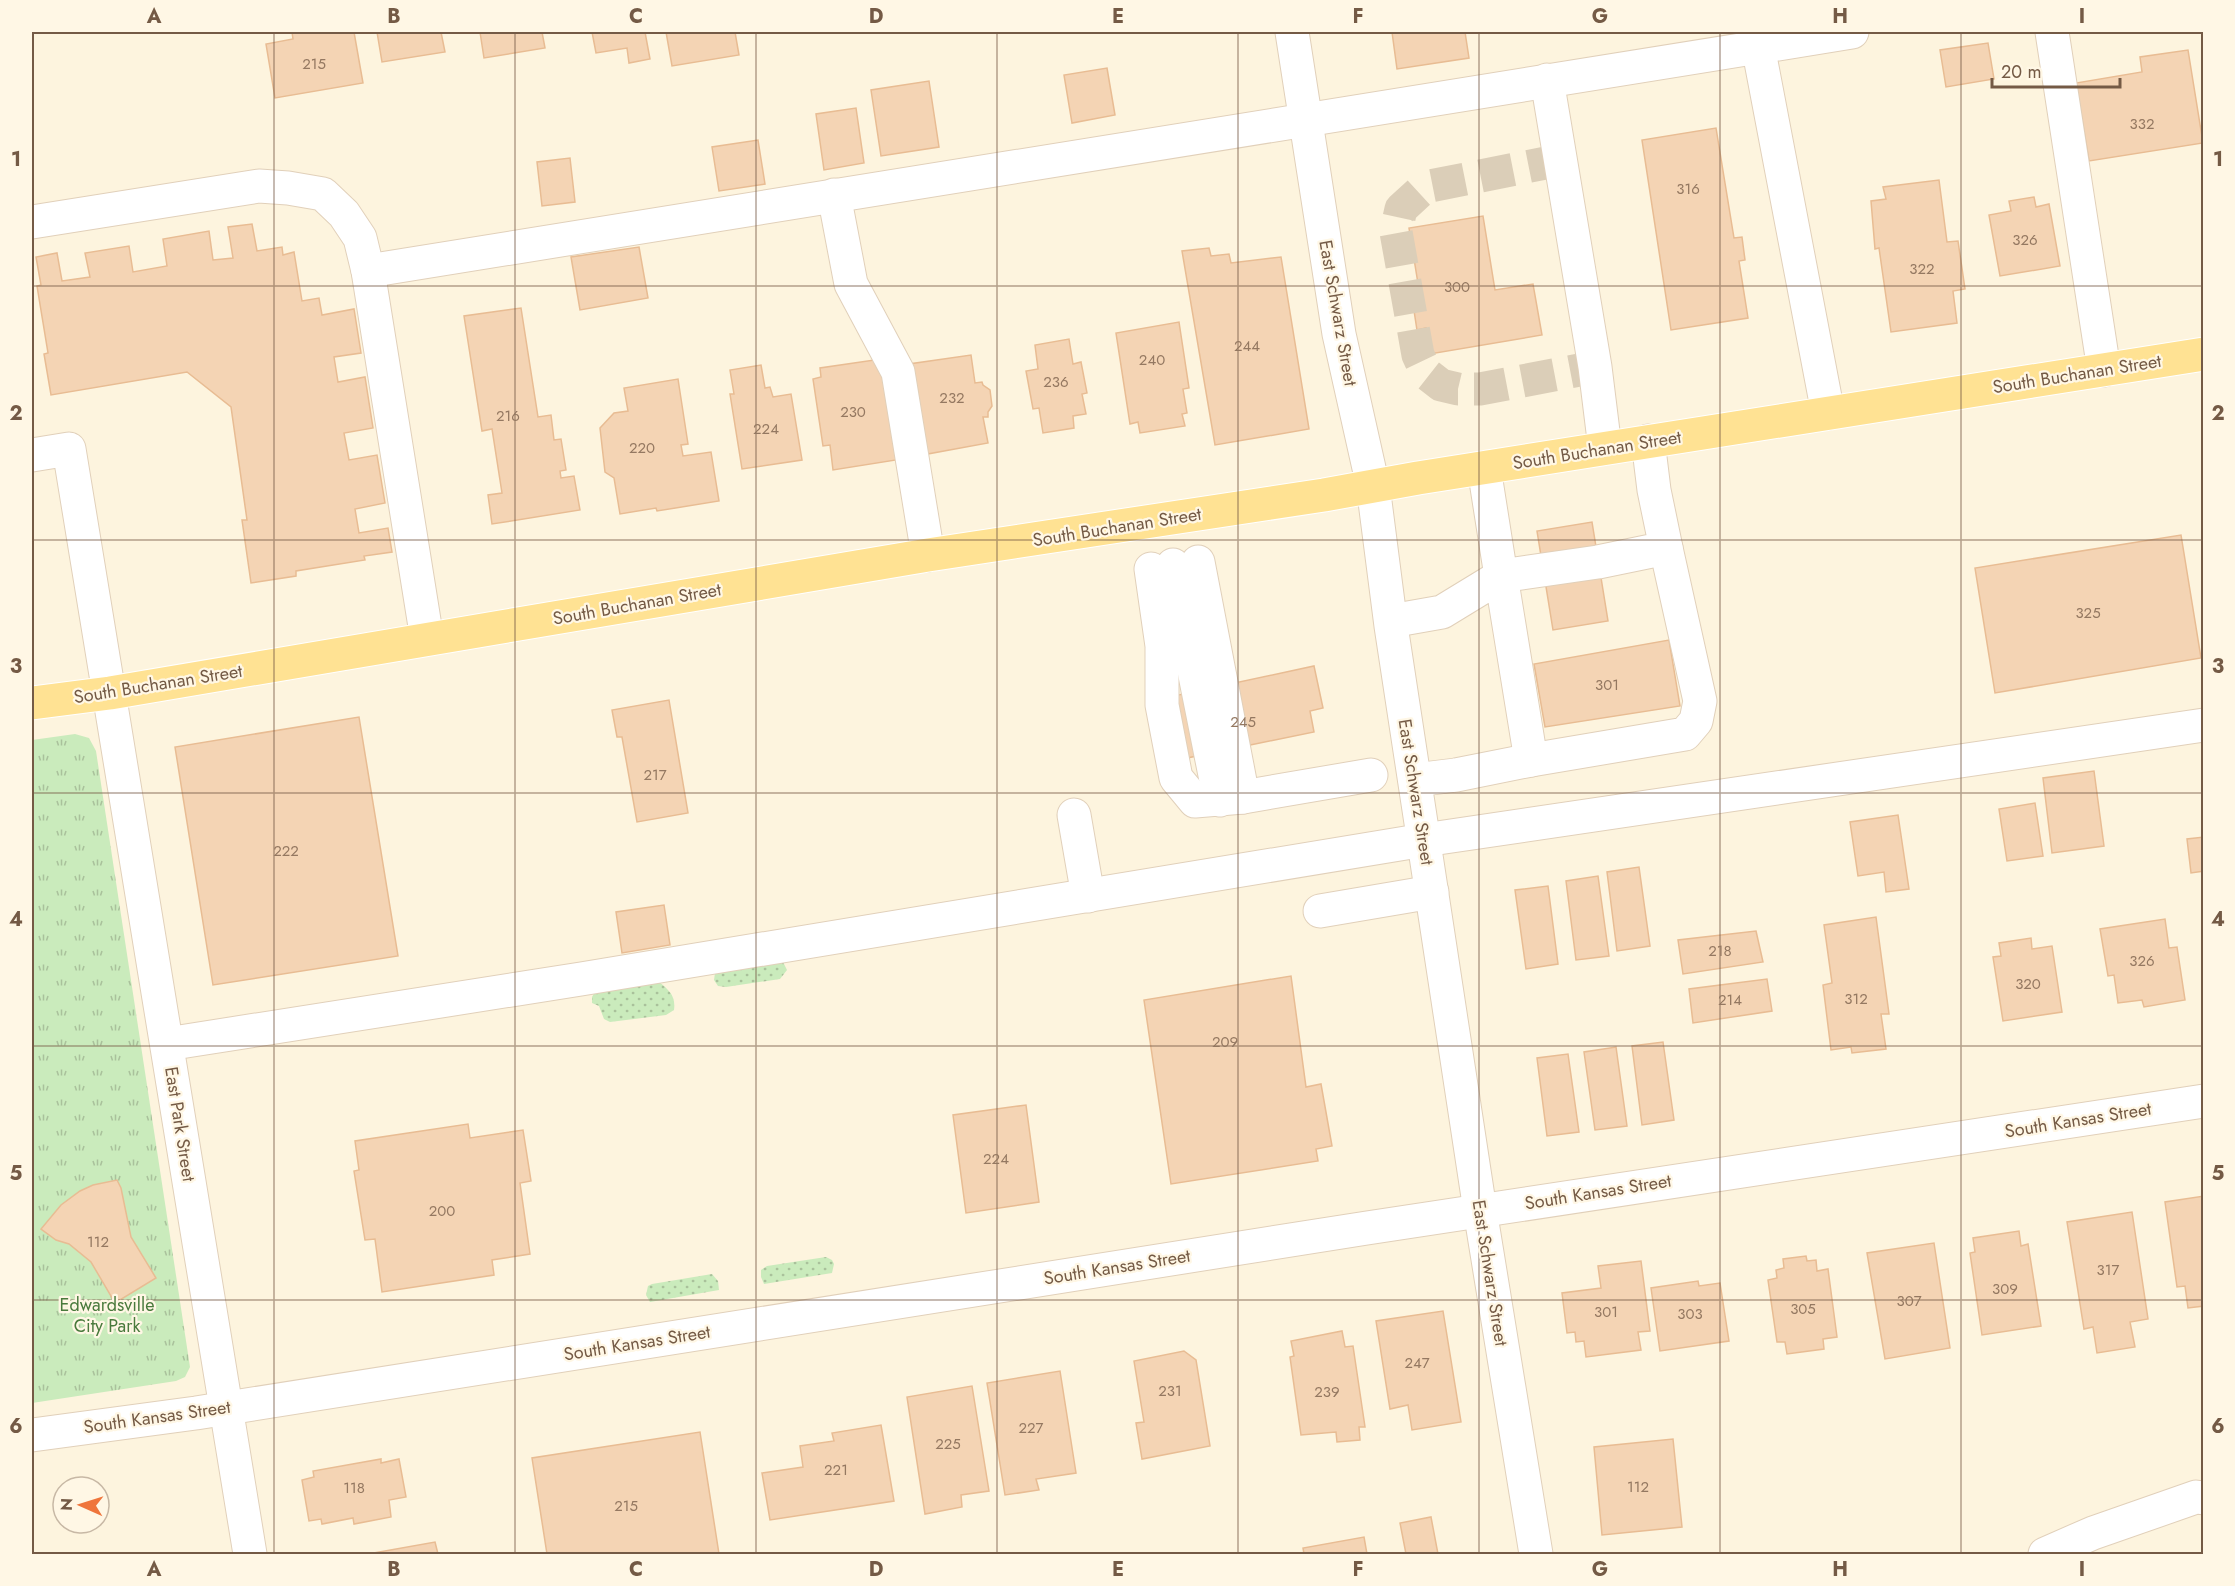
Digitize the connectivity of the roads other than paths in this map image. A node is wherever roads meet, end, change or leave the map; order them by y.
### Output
1 (1292, 32) edge
2 (1852, 32) edge
3 (2052, 32) edge
4 (1758, 46) junction
5 (1547, 80) junction
6 (1306, 119) junction
7 (834, 195) junction
8 (32, 222) edge
9 (369, 271) junction
10 (2204, 354) edge
11 (2104, 370) junction
12 (1828, 413) junction
13 (1648, 441) junction
14 (1605, 448) junction
15 (32, 455) edge
16 (1484, 468) junction
17 (1373, 486) junction
18 (1666, 548) junction
19 (928, 555) junction
20 (1501, 576) junction
21 (1391, 621) junction
22 (427, 639) junction
23 (111, 693) junction
24 (32, 703) edge
25 (2204, 725) edge
26 (1531, 760) junction
27 (1371, 775) dead end
28 (1415, 780) junction
29 (1231, 799) junction
30 (1074, 815) dead end
31 (1424, 840) junction
32 (1432, 892) junction
33 (1088, 896) junction
34 (1320, 911) dead end
35 (167, 1044) junction
36 (2204, 1101) edge
37 (1479, 1210) junction
38 (225, 1408) junction
39 (32, 1435) edge
40 (2204, 1498) edge
41 (2057, 1552) edge
42 (250, 1554) edge
43 (1536, 1554) edge

1 - 6 street, East Schwarz Street
2 - 4 street
3 - 11 street
4 - 5 street
4 - 12 street
5 - 6 street
5 - 14 street
6 - 7 street
6 - 17 street, East Schwarz Street
7 - 9 street
7 - 19 street
8 - 9 street
9 - 22 street
10 - 11 main road, South Buchanan Street
11 - 12 main road, South Buchanan Street
12 - 13 main road, South Buchanan Street
13 - 14 main road, South Buchanan Street
13 - 18 street
14 - 16 main road, South Buchanan Street
15 - 23 street, East Park Street
16 - 17 main road, South Buchanan Street
16 - 20 street
17 - 19 main road, South Buchanan Street
17 - 21 street, East Schwarz Street
18 - 20 street
18 - 26 street
19 - 22 main road, South Buchanan Street
20 - 21 street
20 - 26 street
21 - 28 street, East Schwarz Street
22 - 23 main road, South Buchanan Street
23 - 24 main road, South Buchanan Street
23 - 35 street, East Park Street
25 - 31 street
26 - 28 street
27 - 29 street
28 - 31 street, East Schwarz Street
29 - 29 street
30 - 33 street
31 - 32 street, East Schwarz Street
31 - 33 street
32 - 34 street
32 - 37 street, East Schwarz Street
33 - 35 street
35 - 38 street, East Park Street
36 - 37 street, South Kansas Street
37 - 38 street, South Kansas Street
37 - 43 street, East Schwarz Street
38 - 39 street, South Kansas Street
38 - 42 street, East Park Street
40 - 41 street

